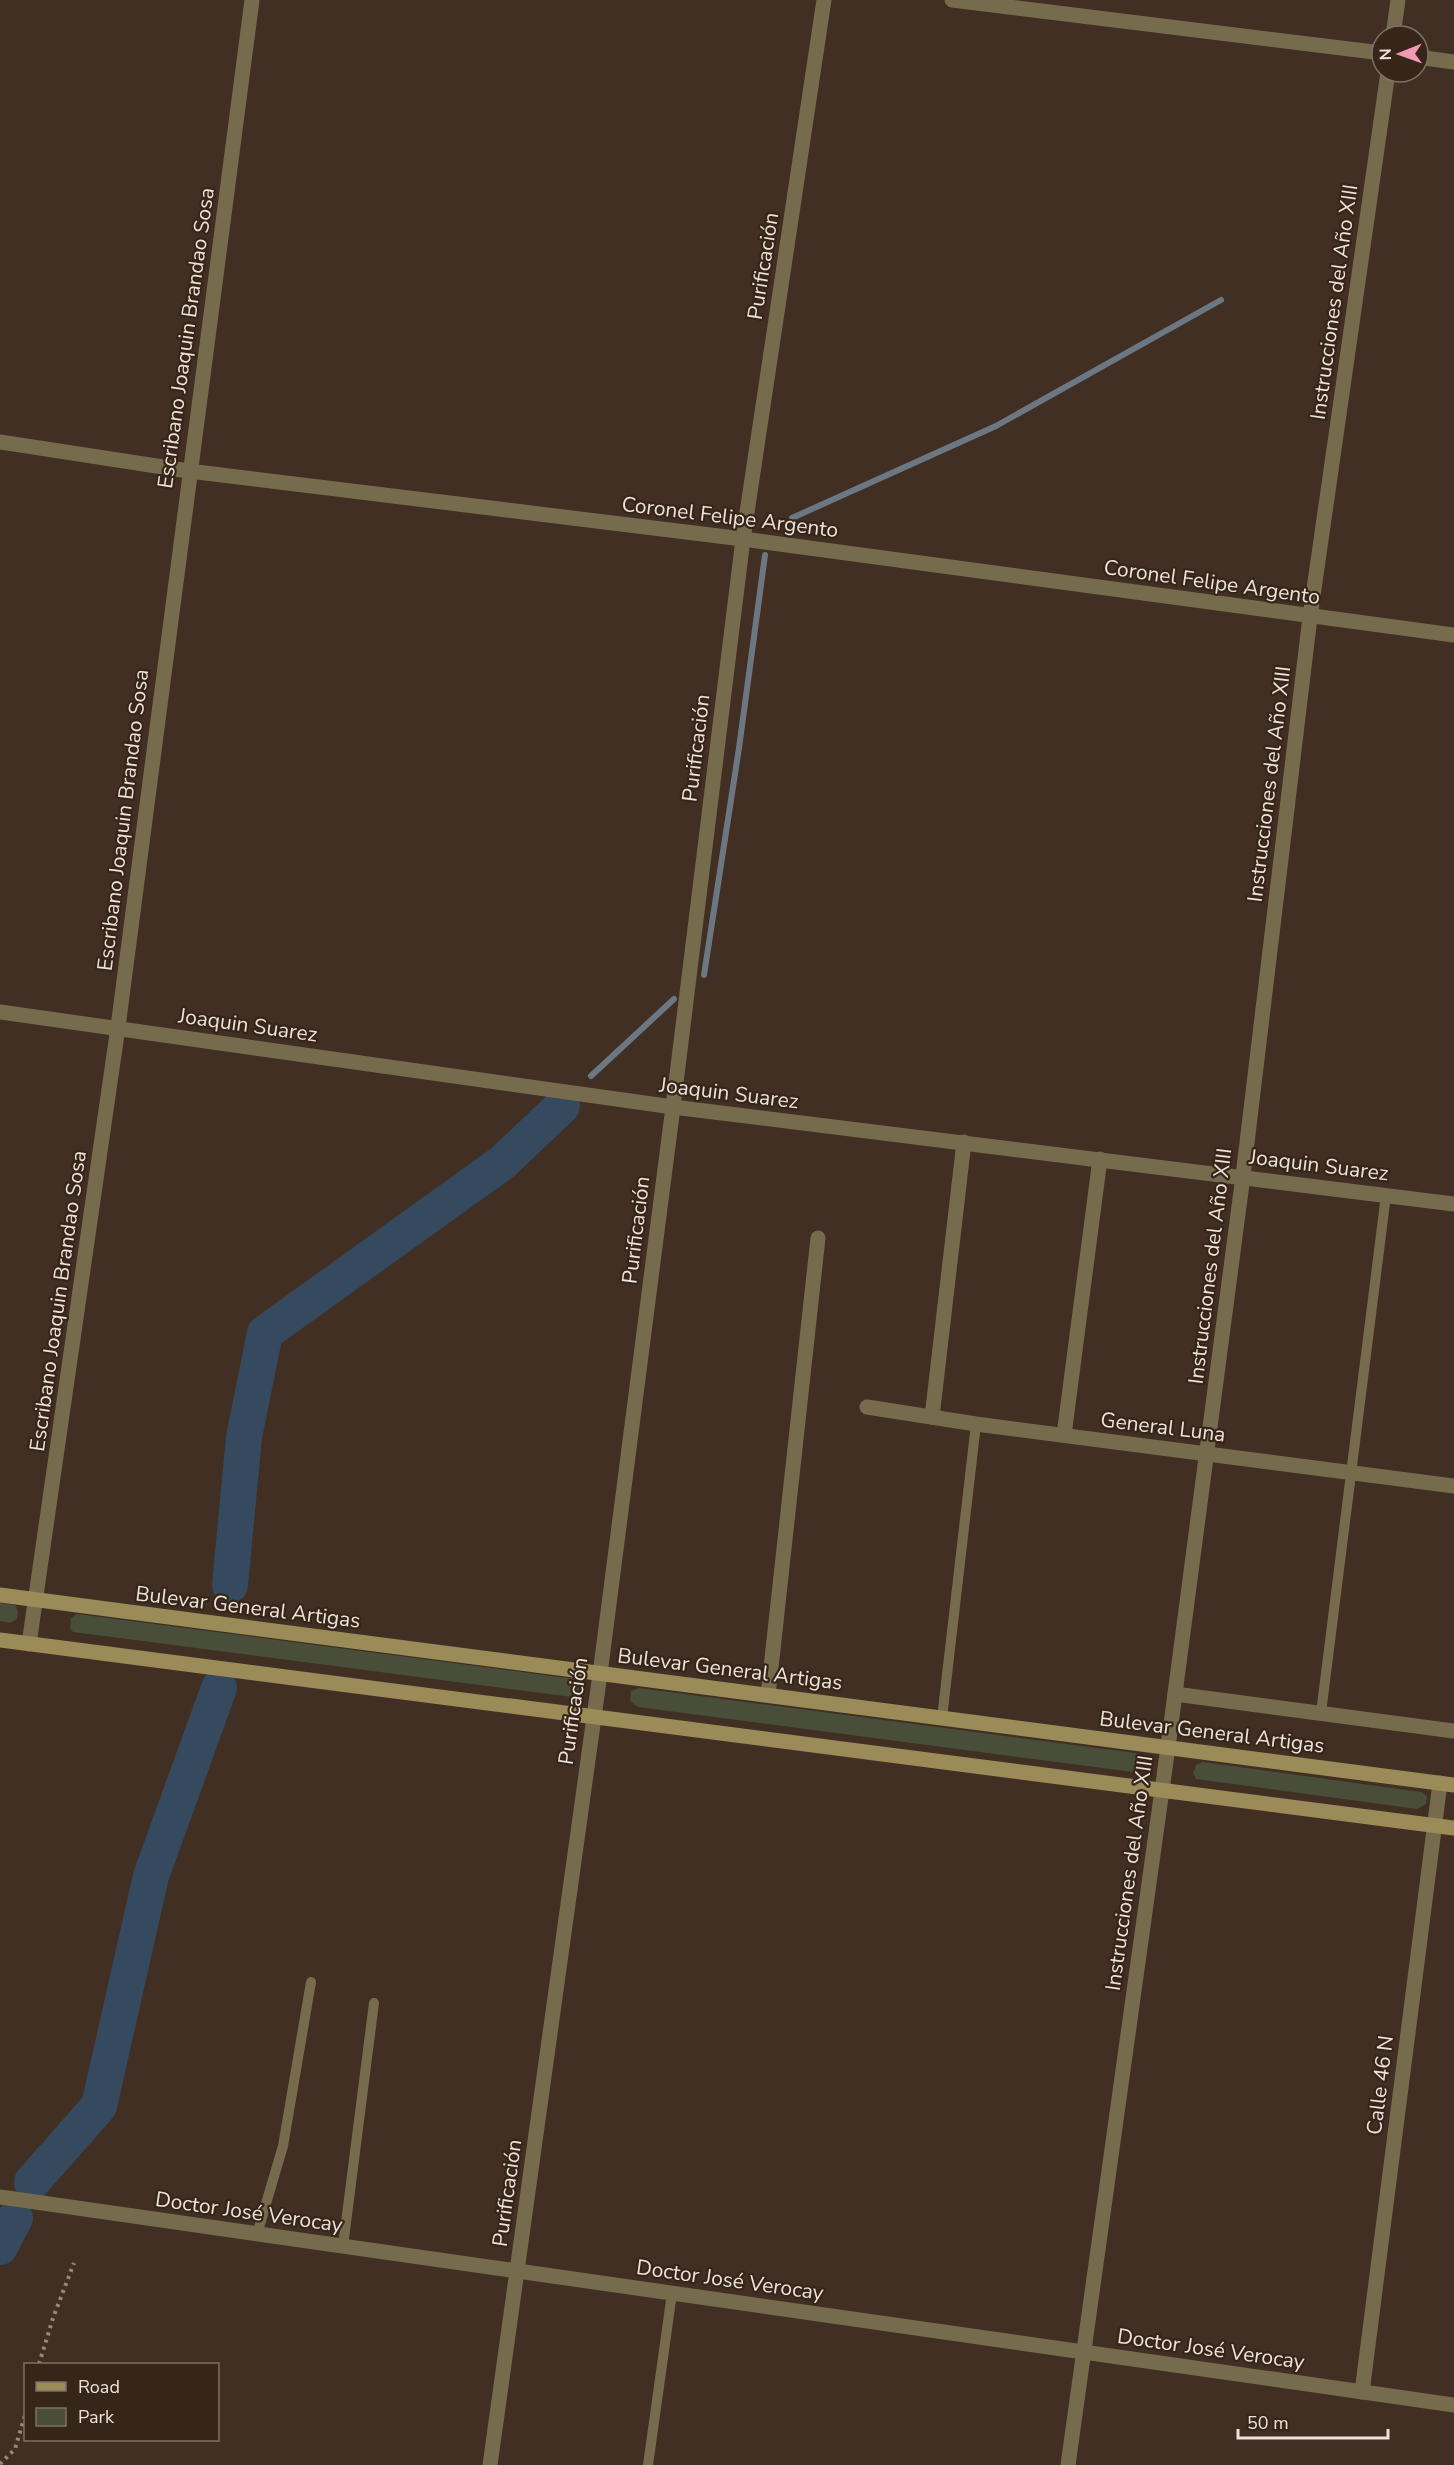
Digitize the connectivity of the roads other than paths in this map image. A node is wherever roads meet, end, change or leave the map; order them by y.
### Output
1 (252, 0) edge
2 (824, 0) edge
3 (952, 0) edge
4 (1398, 0) edge
5 (1395, 24) edge
6 (1370, 52) edge
7 (1430, 59) edge
8 (1454, 62) edge
9 (1386, 84) edge
10 (0, 442) edge
11 (189, 471) junction
12 (743, 539) junction
13 (1310, 617) junction
14 (1454, 635) edge
15 (0, 1012) edge
16 (118, 1027) junction
17 (673, 1107) junction
18 (964, 1142) junction
19 (1100, 1159) junction
20 (1243, 1176) junction
21 (1386, 1195) junction
22 (1454, 1204) edge
23 (818, 1238) dead end
24 (867, 1407) dead end
25 (932, 1417) junction
26 (976, 1424) junction
27 (1064, 1435) junction
28 (1206, 1454) junction
29 (1351, 1472) junction
30 (1454, 1485) edge
31 (0, 1595) edge
32 (36, 1600) junction
33 (0, 1640) edge
34 (29, 1644) junction
35 (600, 1674) junction
36 (1175, 1694) junction
37 (768, 1695) junction
38 (1321, 1713) junction
39 (593, 1717) junction
40 (942, 1718) junction
41 (1454, 1731) edge
42 (1168, 1747) junction
43 (1447, 1784) edge
44 (1161, 1790) junction
45 (1435, 1826) junction
46 (1454, 1828) edge
47 (311, 1982) dead end
48 (374, 2003) dead end
49 (0, 2197) edge
50 (257, 2234) junction
51 (343, 2246) junction
52 (518, 2271) junction
53 (672, 2293) junction
54 (1085, 2352) junction
55 (1362, 2392) junction
56 (1454, 2405) edge
57 (490, 2465) edge
58 (648, 2465) edge
59 (1068, 2465) edge

1 - 11 street, Escribano Joaquin Brandao Sosa
2 - 12 street, Purificación
3 - 6 street
4 - 5 street
7 - 8 street
9 - 13 street, Instrucciones del Año XIII
10 - 11 street, Coronel Felipe Argento
11 - 12 street, Coronel Felipe Argento
11 - 16 street, Escribano Joaquin Brandao Sosa
12 - 13 street, Coronel Felipe Argento
12 - 17 street, Purificación
13 - 14 street, Coronel Felipe Argento
13 - 20 street, Instrucciones del Año XIII
15 - 16 street, Joaquin Suarez
16 - 17 street, Joaquin Suarez
16 - 32 street, Escribano Joaquin Brandao Sosa
17 - 18 street, Joaquin Suarez
17 - 35 street, Purificación
18 - 19 street, Joaquin Suarez
18 - 25 street
19 - 20 street, Joaquin Suarez
19 - 27 street
20 - 21 street, Joaquin Suarez
20 - 28 street, Instrucciones del Año XIII
21 - 22 street, Joaquin Suarez
21 - 29 lane
23 - 37 street
24 - 25 street, General Luna
25 - 26 street, General Luna
26 - 27 street, General Luna
26 - 40 lane
27 - 28 street, General Luna
28 - 29 street, General Luna
28 - 36 street, Instrucciones del Año XIII
29 - 30 street, General Luna
29 - 38 lane
31 - 32 street, Bulevar General Artigas
32 - 34 street, Escribano Joaquin Brandao Sosa
32 - 35 street, Bulevar General Artigas
33 - 34 street
34 - 39 street
35 - 37 street, Bulevar General Artigas
35 - 39 street, Purificación
36 - 38 street
36 - 42 street, Instrucciones del Año XIII
37 - 40 street, Bulevar General Artigas
38 - 41 street
39 - 44 street
39 - 52 street, Purificación
40 - 42 street, Bulevar General Artigas
42 - 43 street, Bulevar General Artigas
42 - 44 street, Instrucciones del Año XIII
43 - 45 street, Calle 46 N
44 - 45 street
44 - 54 street, Instrucciones del Año XIII
45 - 46 street
45 - 55 street, Calle 46 N
47 - 50 lane
48 - 51 lane
49 - 50 street, Doctor José Verocay
50 - 51 street, Doctor José Verocay
51 - 52 street, Doctor José Verocay
52 - 53 street, Doctor José Verocay
52 - 57 street, Purificación
53 - 54 street, Doctor José Verocay
53 - 58 lane
54 - 55 street, Doctor José Verocay
54 - 59 street, Instrucciones del Año XIII
55 - 56 street, Doctor José Verocay

